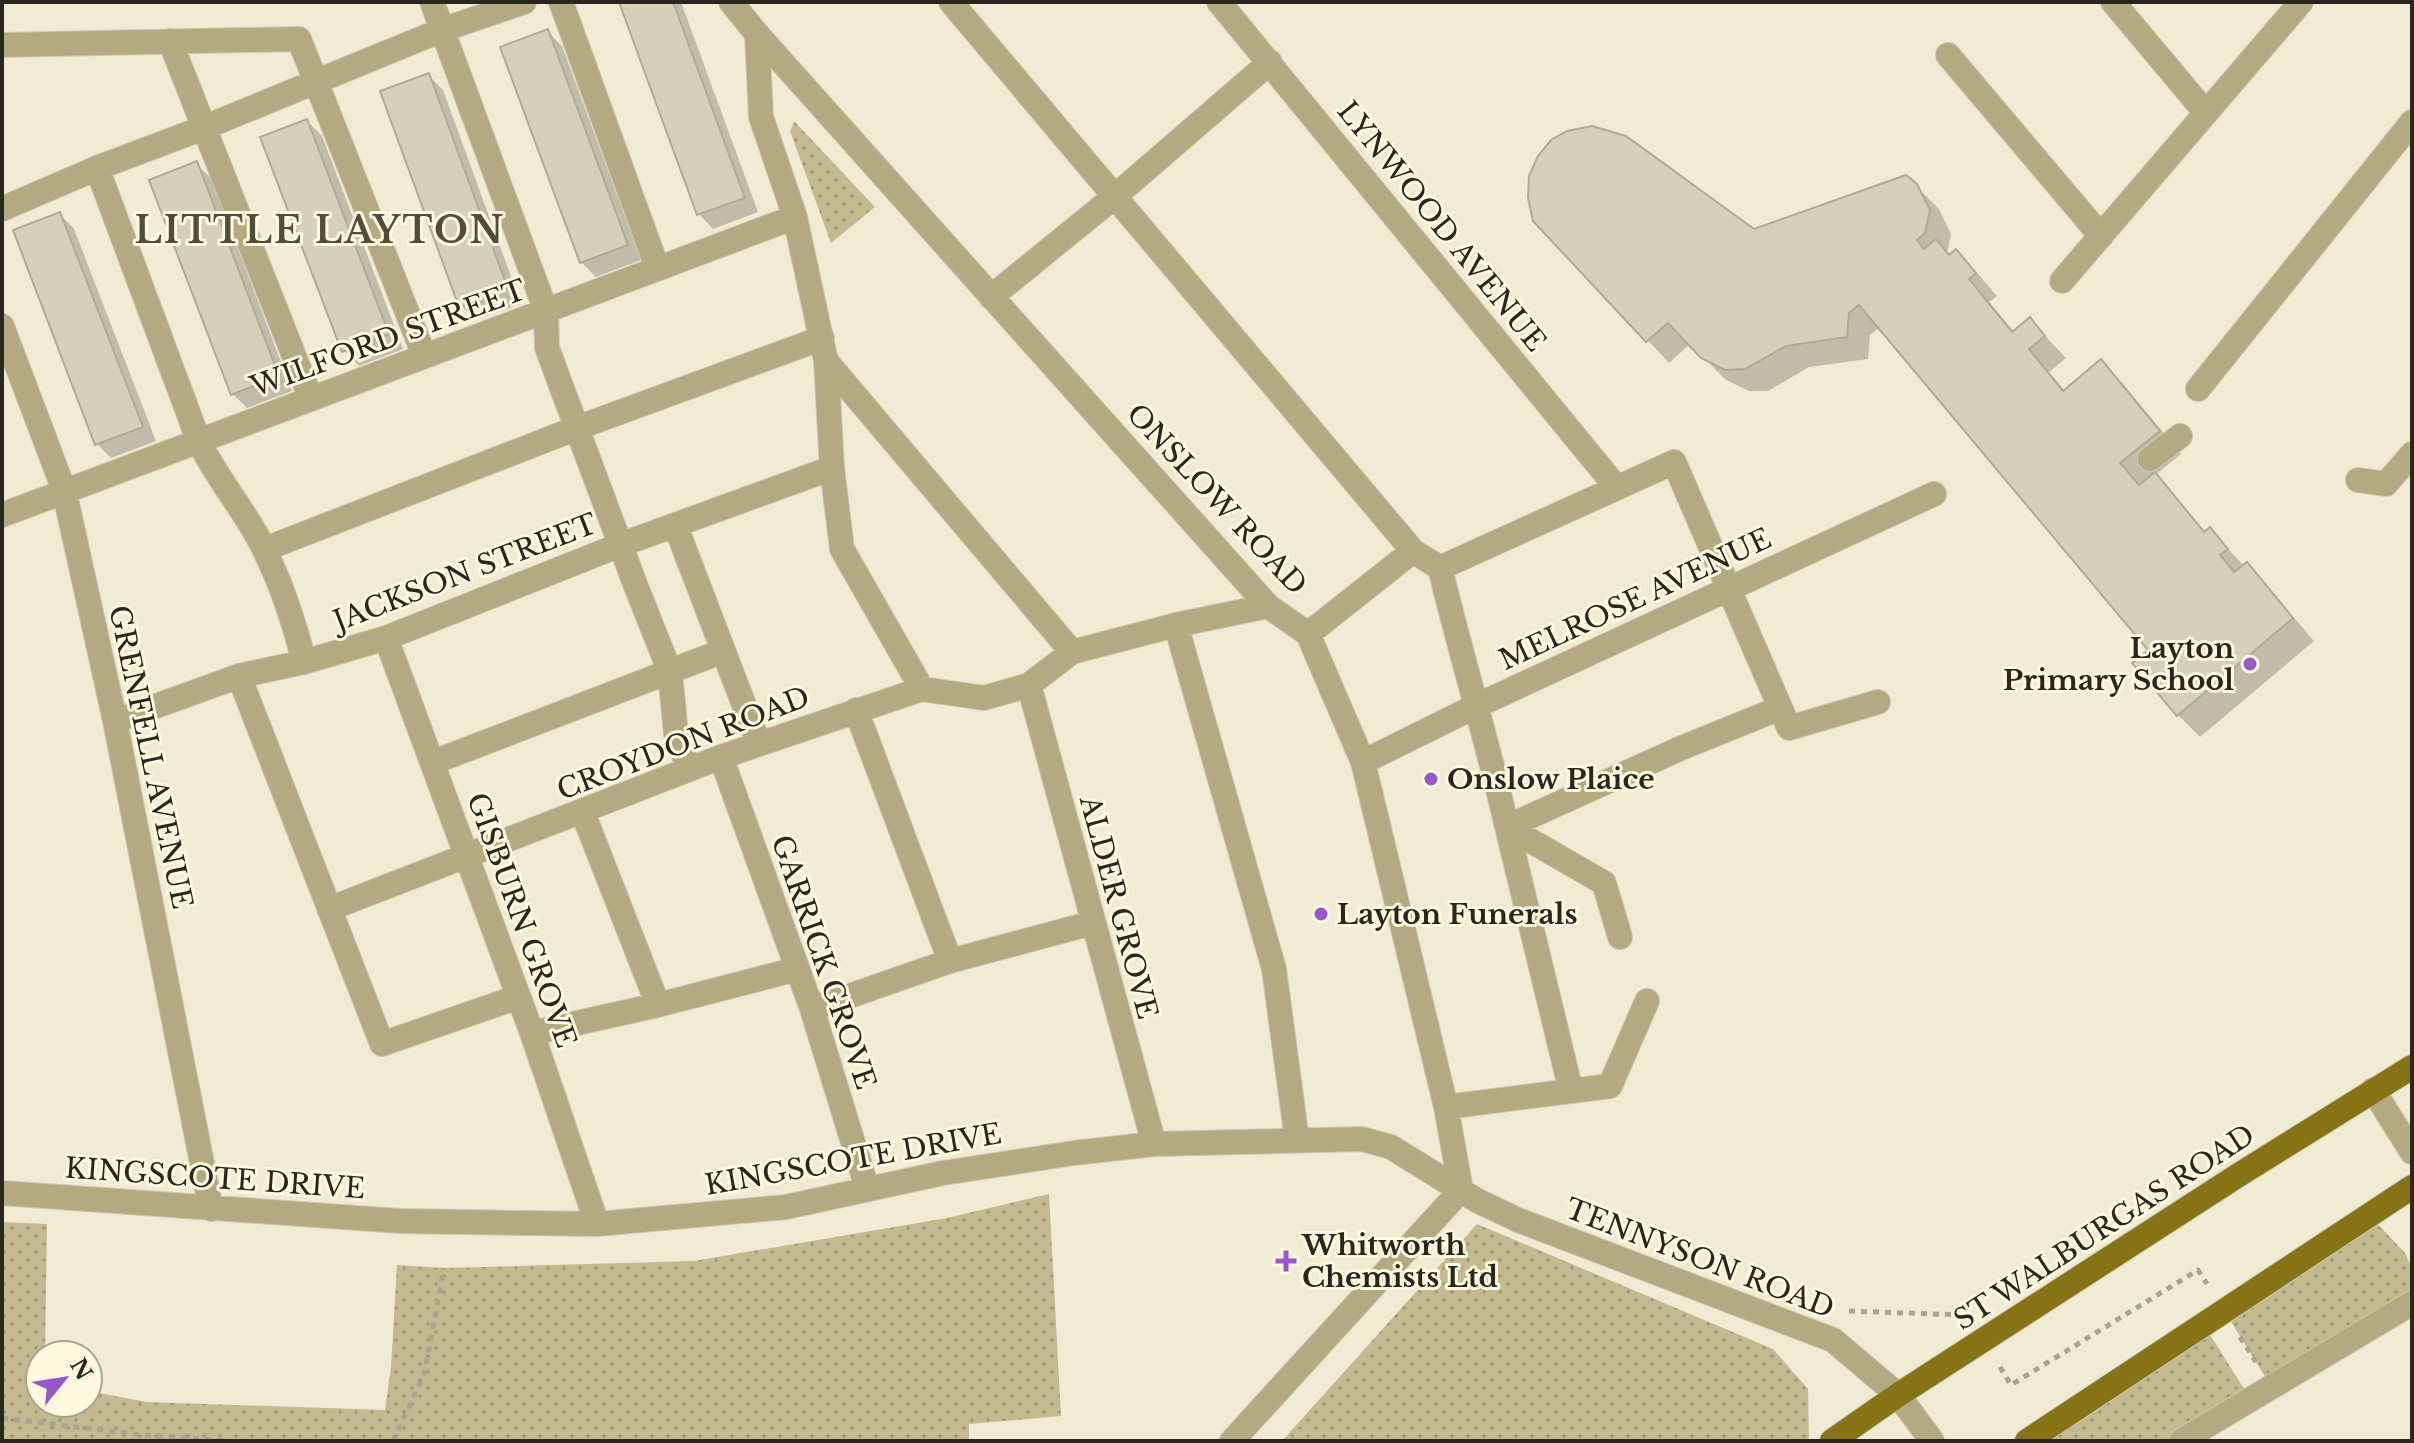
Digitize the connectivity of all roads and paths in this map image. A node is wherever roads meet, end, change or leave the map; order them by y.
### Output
1 (432, 2) edge
2 (524, 2) edge
3 (561, 2) edge
4 (731, 2) edge
5 (951, 2) edge
6 (1219, 2) edge
7 (2113, 2) edge
8 (2301, 2) edge
9 (442, 30) junction
10 (757, 34) junction
11 (170, 41) junction
12 (2, 45) edge
13 (1948, 55) dead end
14 (1270, 62) junction
15 (317, 81) junction
16 (2206, 113) junction
17 (2412, 122) edge
18 (203, 128) junction
19 (97, 168) junction
20 (1114, 197) junction
21 (2, 209) edge
22 (795, 217) junction
23 (2101, 236) junction
24 (657, 267) junction
25 (2062, 281) dead end
26 (991, 297) junction
27 (546, 311) junction
28 (2, 326) edge
29 (824, 350) junction
30 (424, 355) junction
31 (2198, 389) dead end
32 (311, 399) junction
33 (577, 428) junction
34 (2180, 436) dead end
35 (198, 439) junction
36 (2412, 454) edge
37 (2150, 459) dead end
38 (832, 468) junction
39 (2358, 480) dead end
40 (1617, 488) junction
41 (64, 490) junction
42 (1934, 494) dead end
43 (2, 515) edge
44 (676, 527) junction
45 (620, 545) junction
46 (265, 549) junction
47 (1413, 551) junction
48 (1440, 568) junction
49 (1728, 589) junction
50 (1268, 606) junction
51 (1176, 625) junction
52 (1308, 634) junction
53 (386, 638) junction
54 (723, 651) junction
55 (1072, 652) junction
56 (304, 662) junction
57 (670, 672) junction
58 (239, 676) junction
59 (1029, 685) junction
60 (922, 689) junction
61 (1878, 702) dead end
62 (1476, 706) junction
63 (1780, 708) junction
64 (856, 710) junction
65 (115, 721) junction
66 (759, 744) junction
67 (721, 757) junction
68 (434, 762) junction
69 (1363, 762) junction
70 (689, 769) junction
71 (583, 813) junction
72 (1507, 827) junction
73 (467, 856) junction
74 (329, 909) junction
75 (1092, 923) junction
76 (1620, 937) dead end
77 (950, 961) junction
78 (797, 969) junction
79 (518, 997) junction
80 (1647, 1001) dead end
81 (658, 1005) junction
82 (812, 1009) junction
83 (532, 1033) junction
84 (2412, 1067) edge
85 (2373, 1090) junction
86 (1571, 1091) junction
87 (1446, 1107) junction
88 (1297, 1140) junction
89 (1154, 1144) junction
90 (2412, 1152) edge
91 (2412, 1187) edge
92 (867, 1188) junction
93 (1461, 1190) junction
94 (2, 1193) edge
95 (211, 1209) junction
96 (597, 1224) junction
97 (444, 1268) dead end
98 (2210, 1288) dead end
99 (2412, 1303) edge
100 (1968, 1315) dead end
101 (1833, 1340) junction
102 (1997, 1363) dead end
103 (1898, 1395) junction
104 (2, 1418) edge
105 (2183, 1440) edge
106 (227, 1441) edge
107 (393, 1441) edge
108 (1232, 1441) edge
109 (1832, 1441) edge
110 (1932, 1441) edge
111 (2027, 1441) edge

1 - 9 street
2 - 9 street
3 - 24 street
4 - 10 street, ONSLOW ROAD
5 - 20 street
6 - 14 street, LYNWOOD AVENUE
7 - 16 street
8 - 16 street
9 - 15 street
9 - 27 street
10 - 22 street
10 - 26 street, ONSLOW ROAD
11 - 12 street
11 - 15 street
11 - 18 street
13 - 23 street
14 - 20 street
14 - 40 street, LYNWOOD AVENUE
15 - 18 street
15 - 30 street
16 - 23 street
17 - 31 street
18 - 19 street
18 - 32 street
19 - 21 street
19 - 35 street
20 - 26 street
20 - 47 street
22 - 24 street, WILFORD STREET
22 - 29 street
23 - 25 street
24 - 27 street, WILFORD STREET
26 - 50 street, ONSLOW ROAD
27 - 30 street, WILFORD STREET
27 - 33 street
28 - 41 street, GRENFELL AVENUE
29 - 33 street
29 - 38 street
29 - 55 street
30 - 32 street, WILFORD STREET
32 - 35 street, WILFORD STREET
33 - 45 street
33 - 46 street
34 - 37 street
35 - 41 street, WILFORD STREET
35 - 46 street
36 - 39 street
38 - 44 street, JACKSON STREET
38 - 60 street
40 - 48 street
40 - 49 street
41 - 43 street, WILFORD STREET
41 - 65 street, GRENFELL AVENUE
42 - 49 street, MELROSE AVENUE
44 - 45 street, JACKSON STREET
44 - 54 street
45 - 53 street, JACKSON STREET
45 - 57 street
46 - 56 street
47 - 48 street
47 - 52 street
48 - 62 street
49 - 62 street, MELROSE AVENUE
49 - 63 street
50 - 51 street
50 - 52 street, ONSLOW ROAD
51 - 55 street
51 - 88 street
52 - 69 street, ONSLOW ROAD
53 - 56 street, JACKSON STREET
53 - 68 street, GISBURN GROVE
54 - 57 street
54 - 66 street
55 - 59 street
56 - 58 street, JACKSON STREET
57 - 68 street
57 - 70 street
58 - 65 street, JACKSON STREET
58 - 74 street
59 - 60 street
59 - 75 street, ALDER GROVE
60 - 64 street, CROYDON ROAD
61 - 63 street
62 - 69 street, MELROSE AVENUE
62 - 72 street
63 - 72 street
64 - 66 street, CROYDON ROAD
64 - 77 street
65 - 95 street, GRENFELL AVENUE
66 - 67 street, CROYDON ROAD
67 - 70 street, CROYDON ROAD
67 - 78 street, GARRICK GROVE
68 - 73 street, GISBURN GROVE
69 - 87 street, ONSLOW ROAD
70 - 71 street, CROYDON ROAD
71 - 73 street, CROYDON ROAD
71 - 81 street
72 - 76 street
72 - 86 street
73 - 74 street, CROYDON ROAD
73 - 79 street, GISBURN GROVE
74 - 79 street
75 - 77 street
75 - 89 street, ALDER GROVE
77 - 82 street
78 - 81 street
78 - 82 street, GARRICK GROVE
79 - 83 street, GISBURN GROVE
80 - 86 street
81 - 83 street
82 - 92 street, GARRICK GROVE
83 - 96 street, GISBURN GROVE
84 - 85 main road, ST WALBURGAS ROAD
85 - 90 street
85 - 103 main road, ST WALBURGAS ROAD
86 - 87 street
87 - 93 street, ONSLOW ROAD
88 - 89 street, KINGSCOTE DRIVE
88 - 93 street, KINGSCOTE DRIVE
89 - 92 street, KINGSCOTE DRIVE
91 - 111 main road
92 - 96 street, KINGSCOTE DRIVE
93 - 101 street, TENNYSON ROAD
93 - 108 street
94 - 95 street, KINGSCOTE DRIVE
95 - 96 street, KINGSCOTE DRIVE
97 - 107 path
98 - 102 path
99 - 105 street
100 - 101 path
101 - 103 street, TENNYSON ROAD
103 - 109 main road, ST WALBURGAS ROAD
103 - 110 street, TENNYSON ROAD
104 - 106 path

